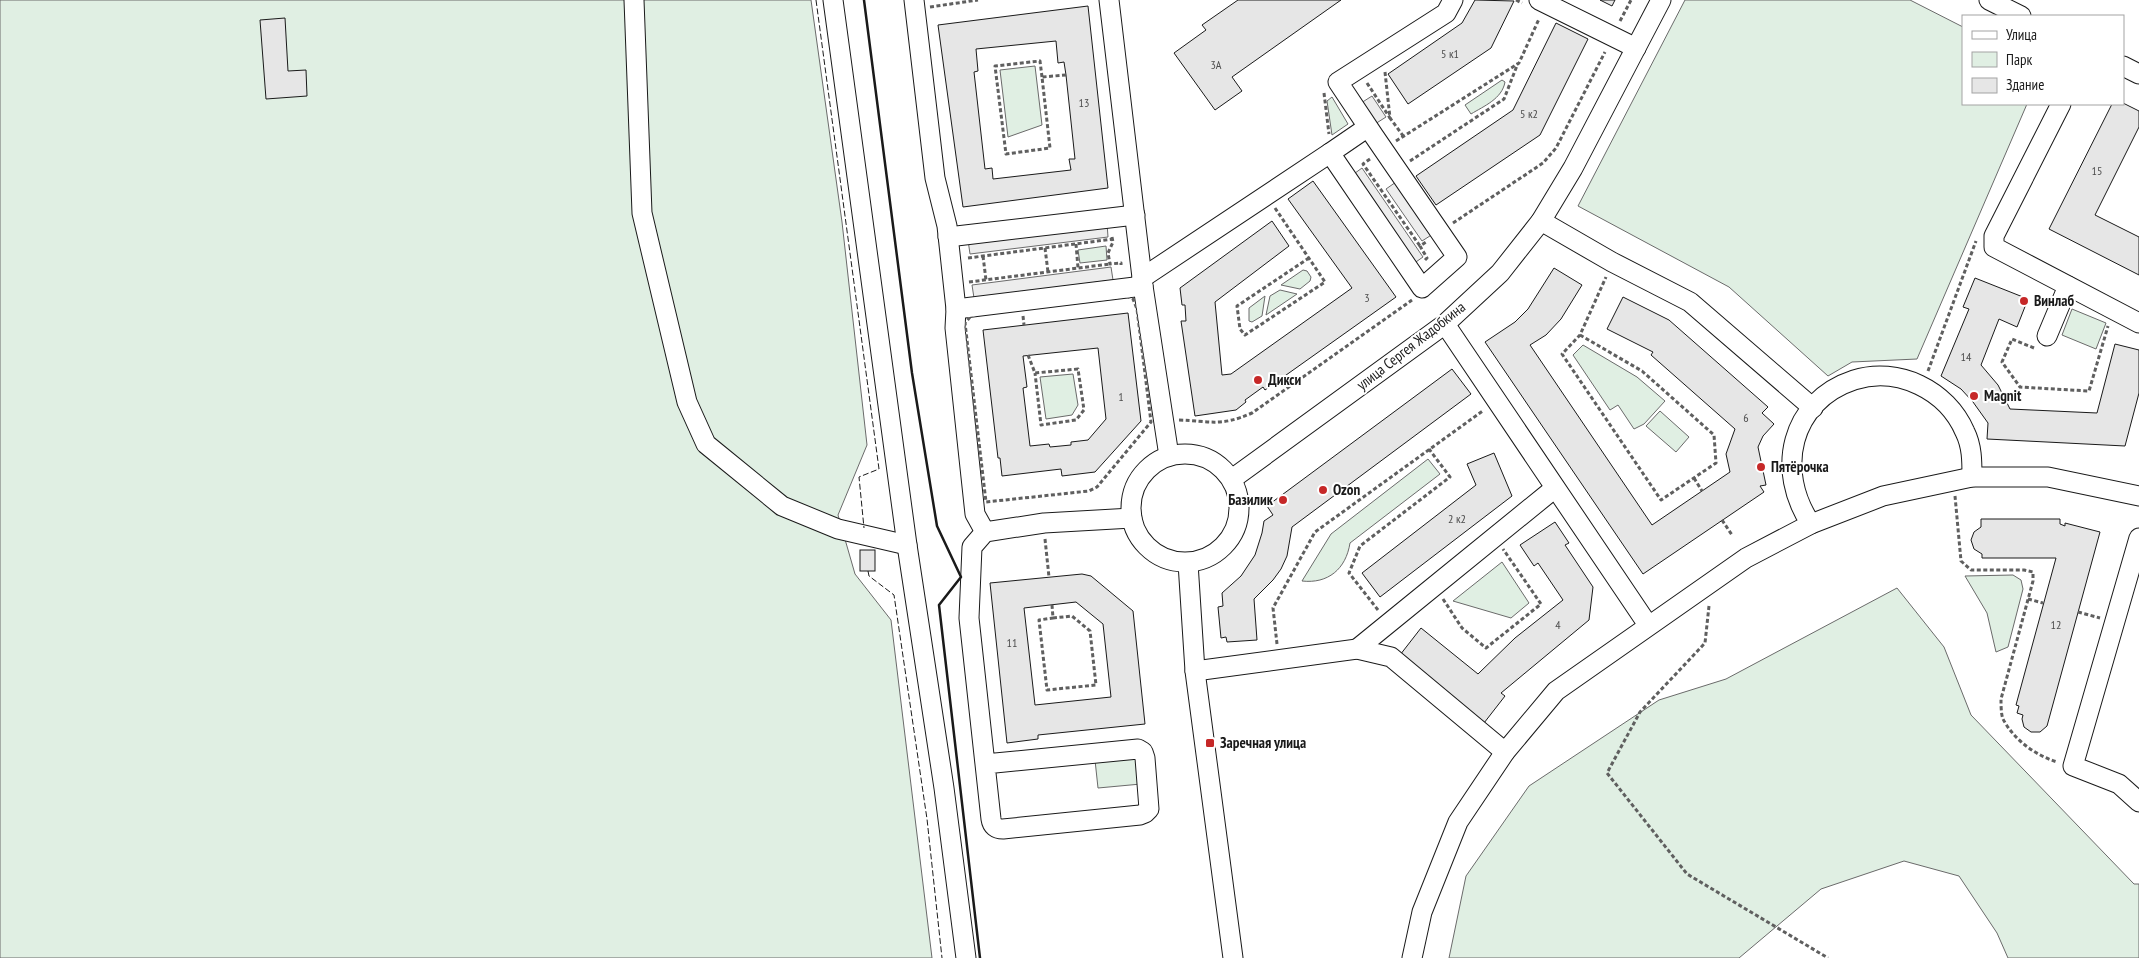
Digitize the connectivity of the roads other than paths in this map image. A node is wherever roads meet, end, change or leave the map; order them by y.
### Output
1 (634, 0) edge
2 (833, 0) edge
3 (914, 0) edge
4 (1109, 0) edge
5 (1453, 0) edge
6 (1661, 0) edge
7 (1988, 0) edge
8 (1535, 6) edge
9 (2019, 15) edge
10 (1636, 48) junction
11 (2124, 66) edge
12 (2139, 74) edge
13 (2060, 105) edge
14 (1371, 131) junction
15 (1333, 153) junction
16 (1135, 215) junction
17 (1540, 221) junction
18 (948, 237) junction
19 (2068, 286) junction
20 (1134, 287) junction
21 (956, 308) junction
22 (2139, 323) edge
23 (1445, 324) junction
24 (2047, 336) road end
25 (1813, 408) junction
26 (1169, 456) junction
27 (1972, 477) junction
28 (1232, 479) junction
29 (1555, 488) junction
30 (2139, 496) edge
31 (1132, 518) junction
32 (1811, 524) junction
33 (985, 532) junction
34 (2139, 538) edge
35 (907, 545) junction
36 (1188, 563) junction
37 (1648, 625) junction
38 (1357, 649) junction
39 (1195, 671) junction
40 (1505, 752) junction
41 (985, 764) junction
42 (2139, 802) edge
43 (966, 958) edge
44 (1233, 958) edge
45 (1412, 958) edge

1 - 35 street
2 - 35 street
3 - 18 street
4 - 16 street
5 - 14 street
6 - 10 street, улица Сергея Жадобкина
7 - 9 street
8 - 10 street
10 - 17 street, улица Сергея Жадобкина
11 - 12 street
13 - 19 street
14 - 15 street
14 - 15 street
15 - 20 street
16 - 18 street
16 - 20 street
17 - 23 street, улица Сергея Жадобкина
17 - 25 street
18 - 21 street
19 - 22 street
19 - 24 street
20 - 21 street
20 - 26 street
21 - 33 street
23 - 28 street, улица Сергея Жадобкина
23 - 29 street
25 - 27 street
25 - 32 street
26 - 28 street
26 - 31 street
27 - 30 street
27 - 32 street
28 - 36 street
29 - 37 street
29 - 38 street
31 - 33 street
31 - 36 street
32 - 37 street
33 - 41 street
34 - 42 street
35 - 43 street
36 - 39 street
37 - 40 street
38 - 39 street
38 - 40 street
39 - 44 street
40 - 45 street
41 - 41 street

